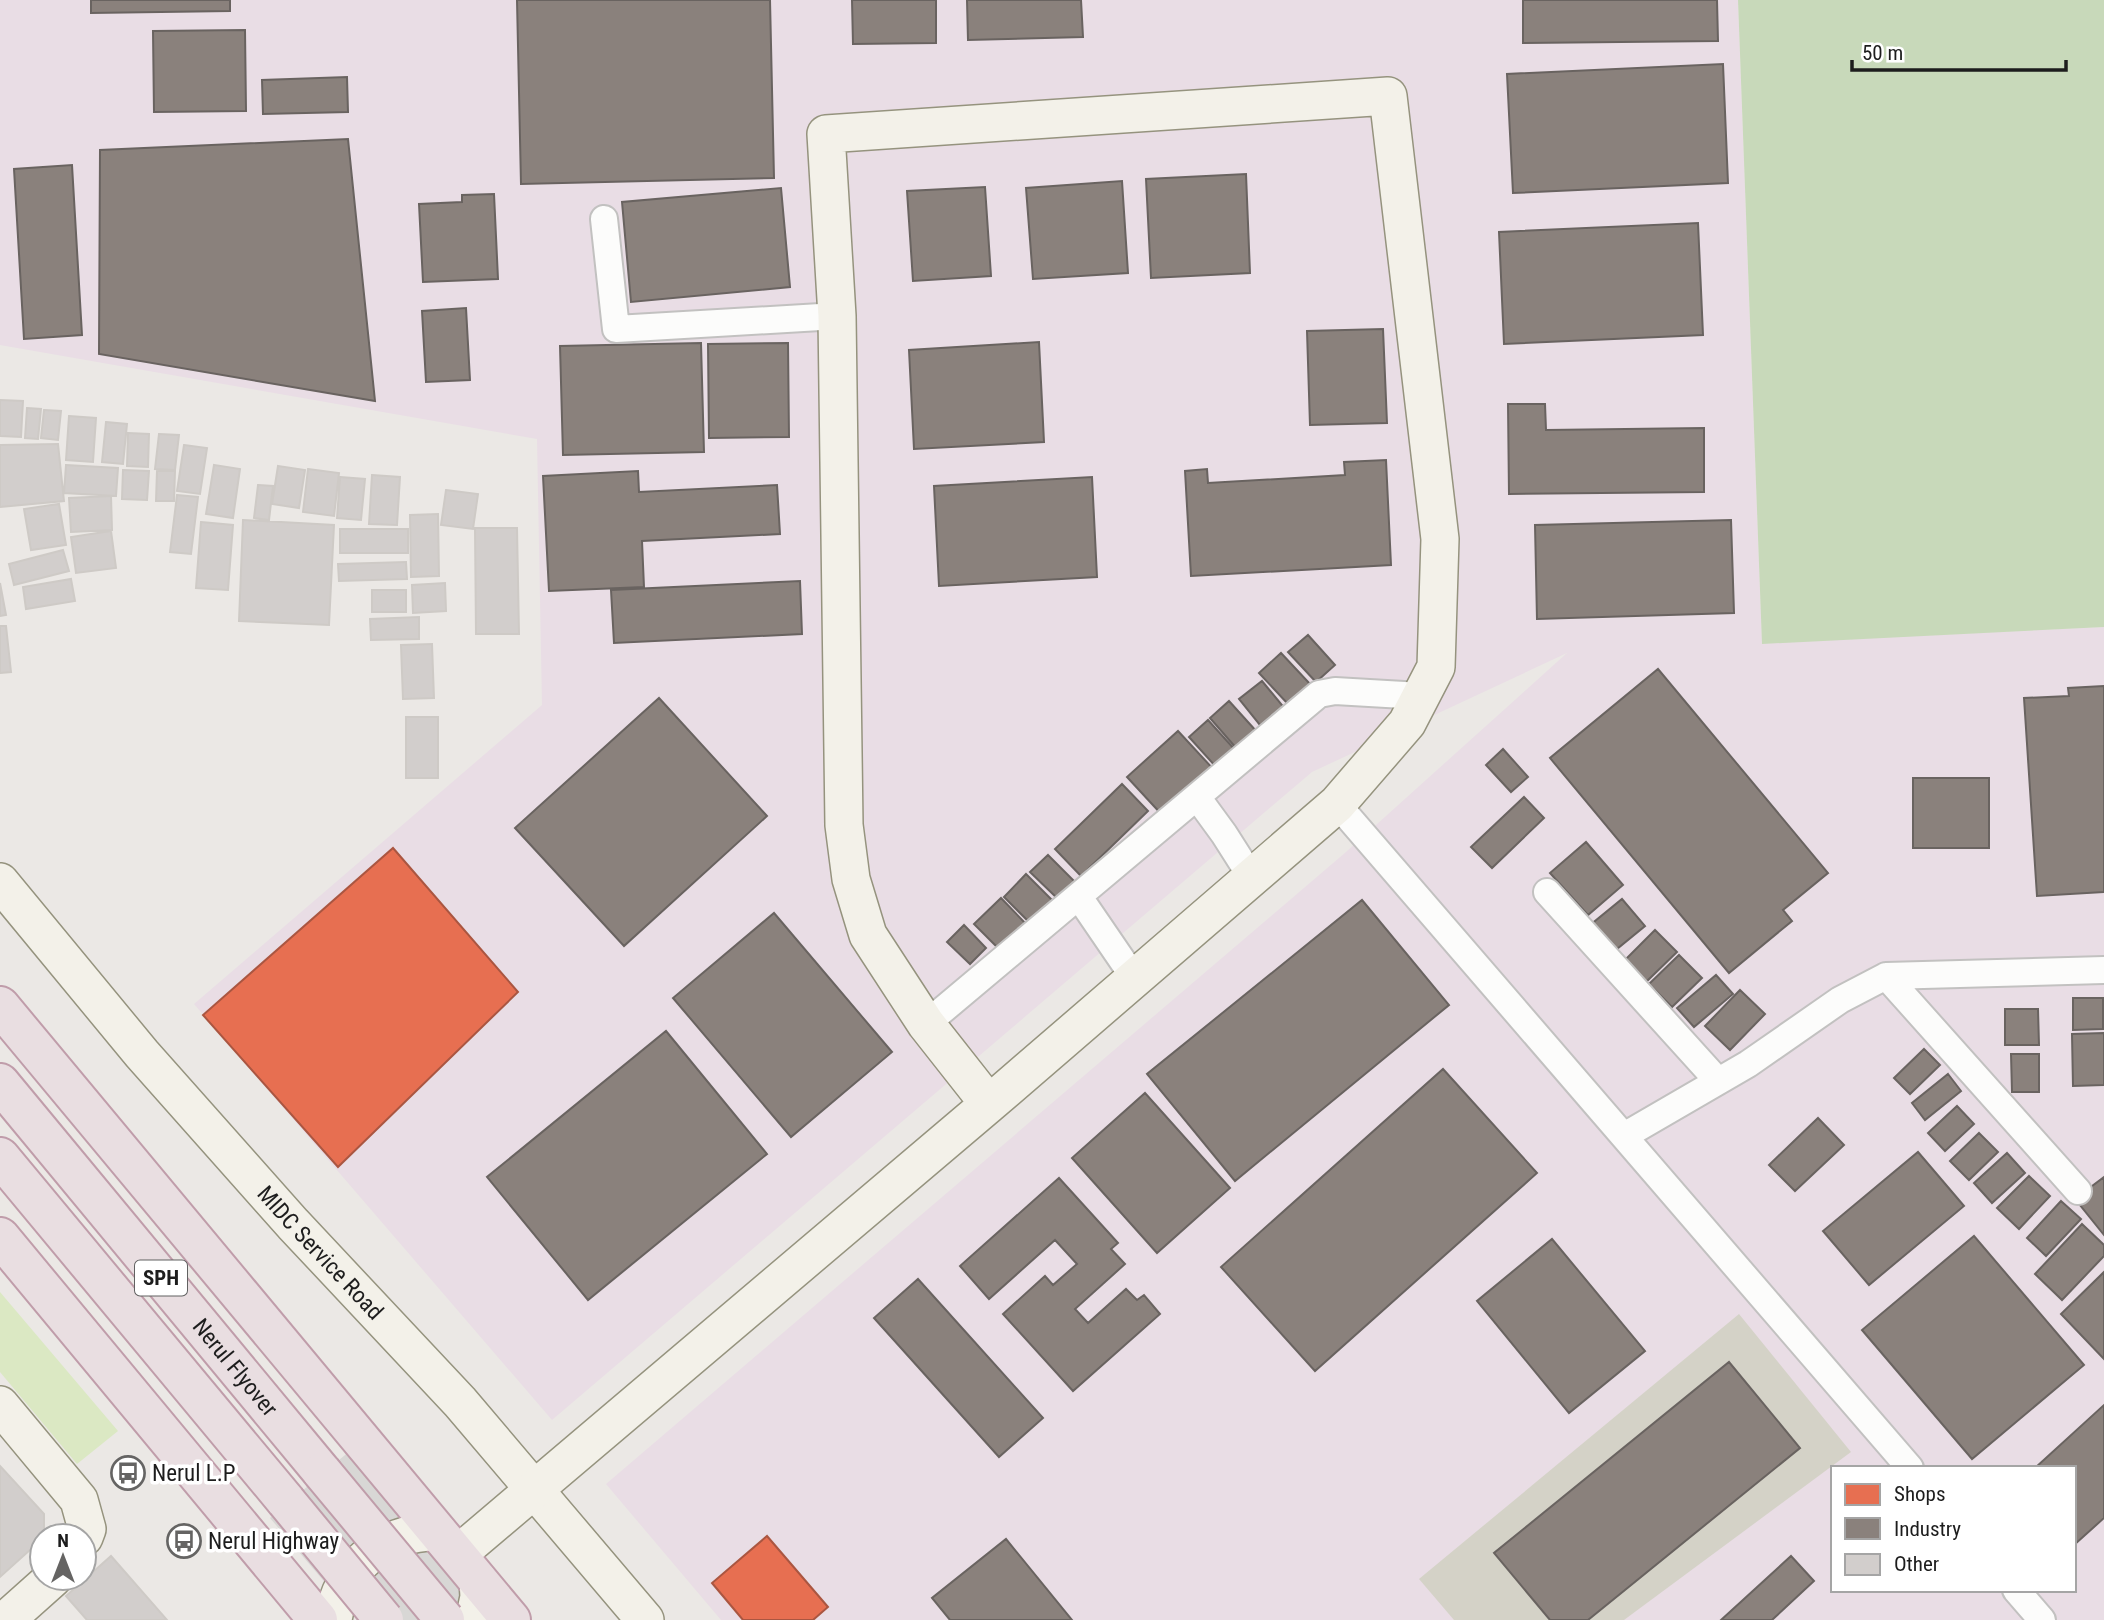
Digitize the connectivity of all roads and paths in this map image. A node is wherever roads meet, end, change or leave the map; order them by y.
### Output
1 (604, 219) dead end
2 (836, 316) junction
3 (1421, 696) junction
4 (1197, 797) junction
5 (1337, 804) junction
6 (1252, 878) junction
7 (0, 882) edge
8 (1547, 892) dead end
9 (1079, 897) junction
10 (2104, 970) edge
11 (1886, 976) junction
12 (1135, 979) junction
13 (0, 1006) edge
14 (926, 1024) junction
15 (1718, 1081) junction
16 (0, 1083) edge
17 (989, 1104) junction
18 (1624, 1136) junction
19 (0, 1157) edge
20 (2078, 1191) dead end
21 (0, 1237) edge
22 (0, 1405) edge
23 (1908, 1466) edge
24 (534, 1489) junction
25 (85, 1522) edge
26 (458, 1556) junction
27 (37, 1592) edge
28 (2018, 1592) edge
29 (316, 1616) edge
30 (6, 1620) edge
31 (384, 1620) edge
32 (445, 1620) edge
33 (474, 1620) edge
34 (511, 1620) edge
35 (645, 1620) edge
36 (2042, 1620) edge

1 - 2 street
2 - 3 street
2 - 14 street
3 - 4 street
3 - 5 street
4 - 6 street
4 - 9 street
5 - 6 street
5 - 18 street
6 - 12 street
7 - 24 street, MIDC Service Road
8 - 15 street
9 - 12 street
9 - 14 street
10 - 11 street
11 - 15 street
11 - 20 street
12 - 17 street
13 - 26 highway
14 - 17 street
15 - 18 street
16 - 32 highway, Nerul Flyover / SPH, bridge
17 - 24 street
18 - 23 street
19 - 31 highway, Nerul Flyover / SPH, bridge
21 - 29 highway
22 - 25 street
24 - 26 street
24 - 35 street, MIDC Service Road
26 - 29 street
26 - 33 street
26 - 34 highway
27 - 30 street
28 - 36 street

